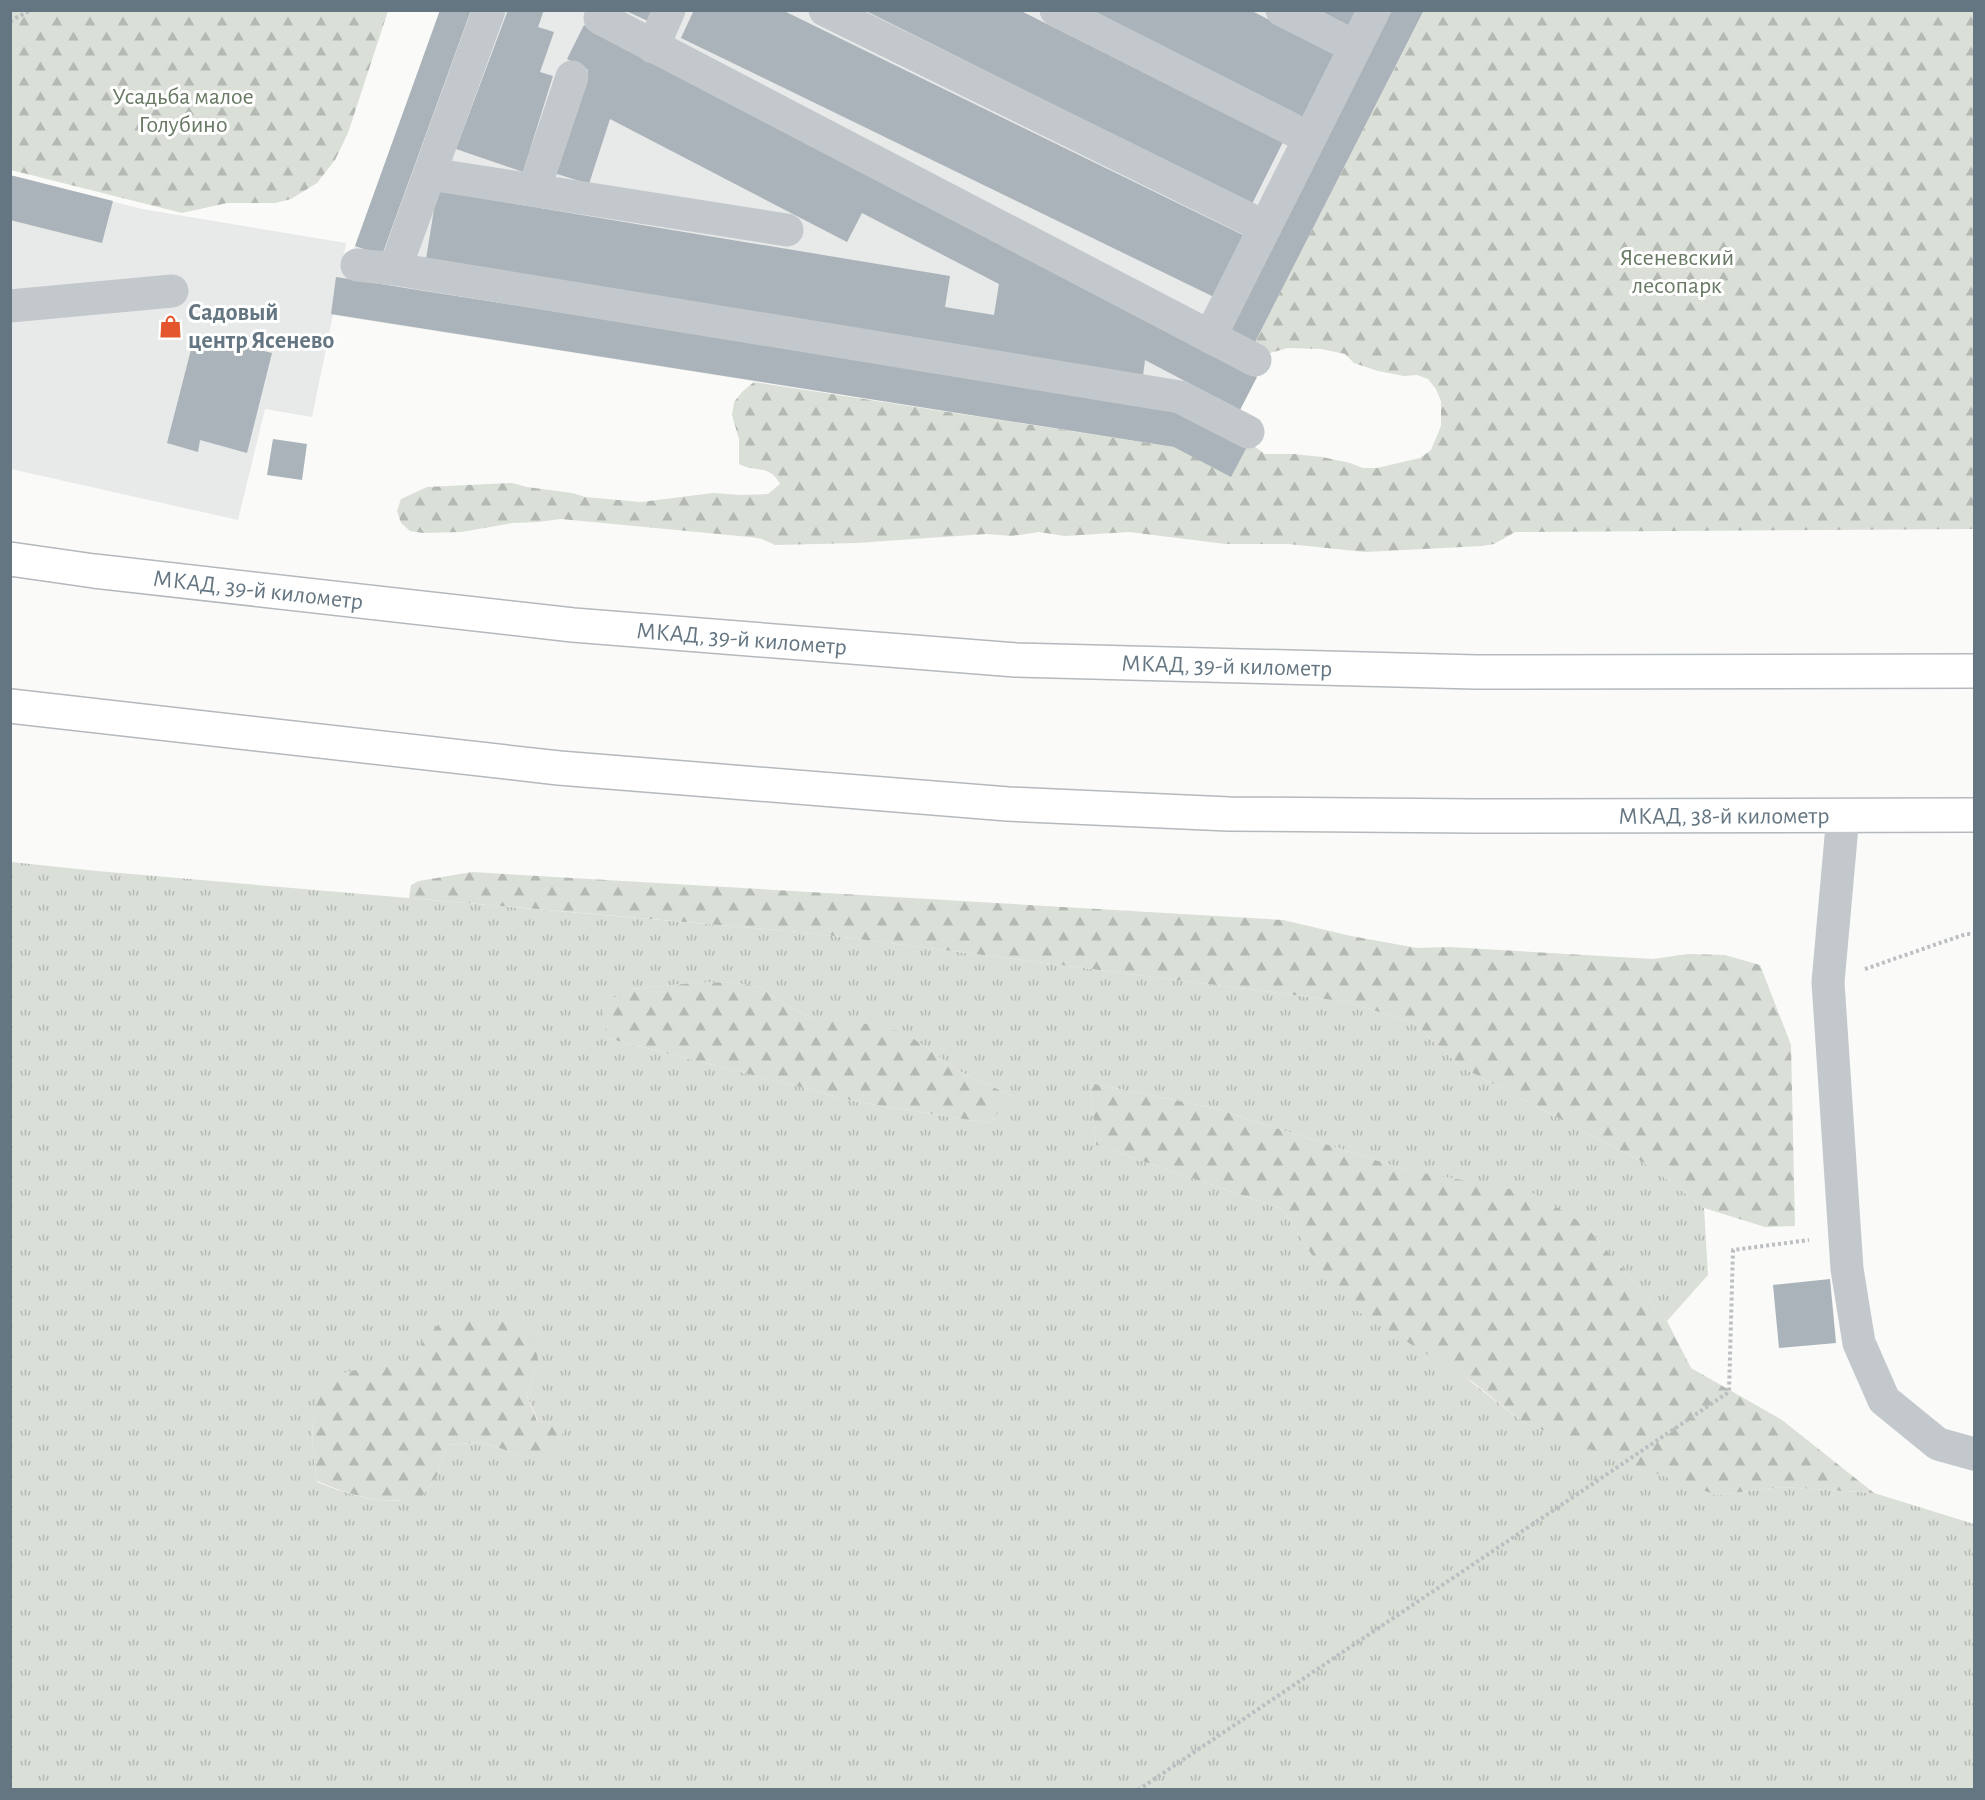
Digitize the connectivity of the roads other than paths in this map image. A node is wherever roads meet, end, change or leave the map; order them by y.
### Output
1 (489, 10) edge
2 (669, 10) edge
3 (825, 10) edge
4 (1056, 10) edge
5 (1282, 10) edge
6 (1374, 10) edge
7 (600, 18) dead end
8 (653, 47) junction
9 (1355, 47) junction
10 (572, 77) dead end
11 (1309, 138) junction
12 (430, 174) junction
13 (534, 190) junction
14 (1265, 227) junction
15 (787, 230) dead end
16 (357, 265) dead end
17 (395, 269) junction
18 (172, 291) dead end
19 (10, 306) edge
20 (1210, 337) junction
21 (1256, 360) dead end
22 (1248, 432) dead end
23 (10, 559) edge
24 (1974, 671) edge
25 (10, 706) edge
26 (1843, 815) junction
27 (1974, 815) edge
28 (1974, 1454) edge

1 - 12 street
2 - 8 street
3 - 14 street
4 - 11 street
5 - 9 street
6 - 9 street
7 - 8 street
8 - 20 street
9 - 11 street
10 - 13 street
11 - 14 street
12 - 13 street
12 - 17 street
13 - 15 street
14 - 20 street
16 - 17 street
17 - 22 street
18 - 19 street
20 - 21 street
23 - 24 highway, МКАД, 39-й километр
25 - 26 highway, МКАД, 38-й километр
26 - 27 highway, МКАД, 38-й километр
26 - 28 street

